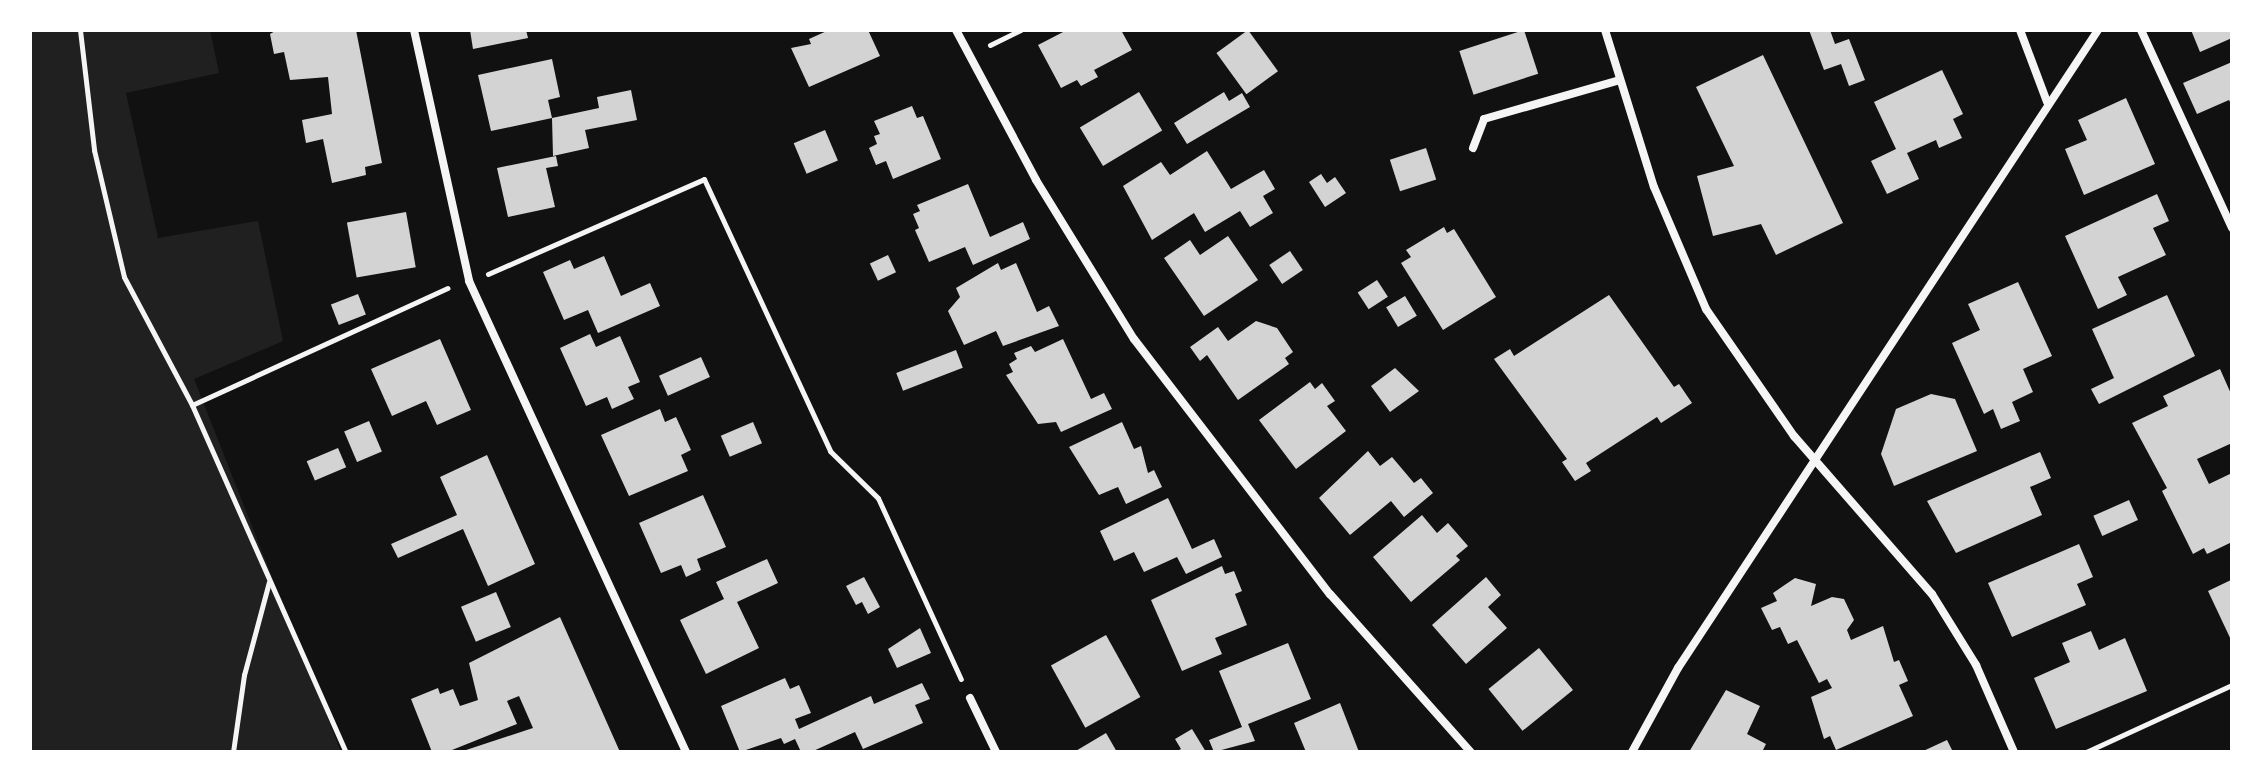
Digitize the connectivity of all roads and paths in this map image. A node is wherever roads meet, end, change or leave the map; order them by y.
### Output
1 (80, 30) edge
2 (414, 30) edge
3 (956, 30) edge
4 (1021, 30) edge
5 (1605, 30) edge
6 (2020, 30) edge
7 (2098, 30) edge
8 (2141, 30) edge
9 (968, 56) junction
10 (1620, 80) junction
11 (2047, 102) junction
12 (1473, 148) dead end
13 (2232, 228) edge
14 (469, 281) junction
15 (192, 405) junction
16 (1815, 460) junction
17 (270, 581) junction
18 (2232, 685) edge
19 (970, 698) joint
20 (233, 752) edge
21 (346, 752) edge
22 (686, 752) edge
23 (996, 752) edge
24 (1471, 752) edge
25 (1632, 752) edge
26 (2014, 752) edge
27 (2086, 752) edge

1 - 15 path
2 - 14 street
3 - 9 street
4 - 9 path
5 - 10 street
6 - 11 street
7 - 11 street
8 - 13 street
9 - 24 street
10 - 12 street
10 - 16 street
11 - 16 street
14 - 15 path
14 - 19 path
14 - 22 street
15 - 17 path
16 - 25 street
16 - 26 street
17 - 20 path
17 - 21 path
18 - 27 path
19 - 23 street

